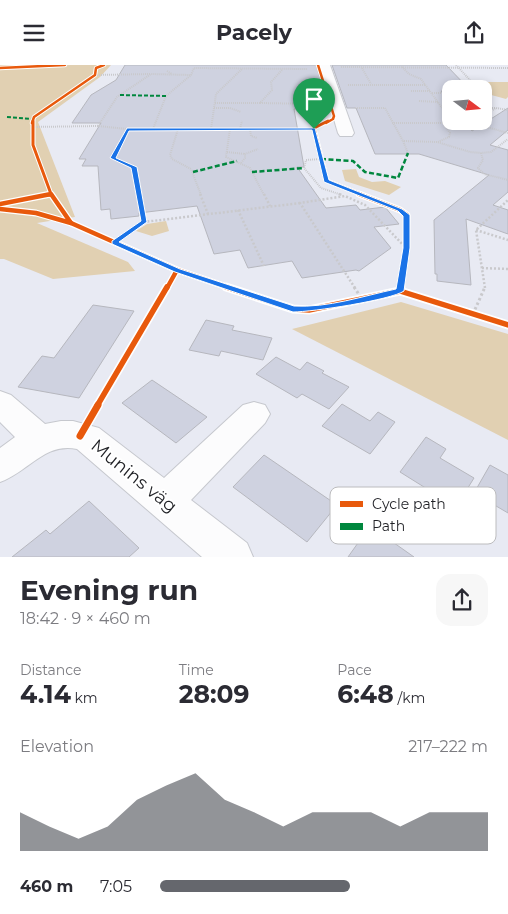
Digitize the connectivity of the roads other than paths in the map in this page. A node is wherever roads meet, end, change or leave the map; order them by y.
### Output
1 (325, 67) edge
2 (346, 133) dead end
3 (0, 403) edge
4 (254, 414) dead end
5 (39, 439) junction
6 (0, 467) edge
7 (166, 501) junction
8 (229, 555) edge

1 - 2 street
3 - 5 street
4 - 7 street
5 - 6 street, Munins väg
5 - 7 street, Munins väg
7 - 8 street, Munins väg

